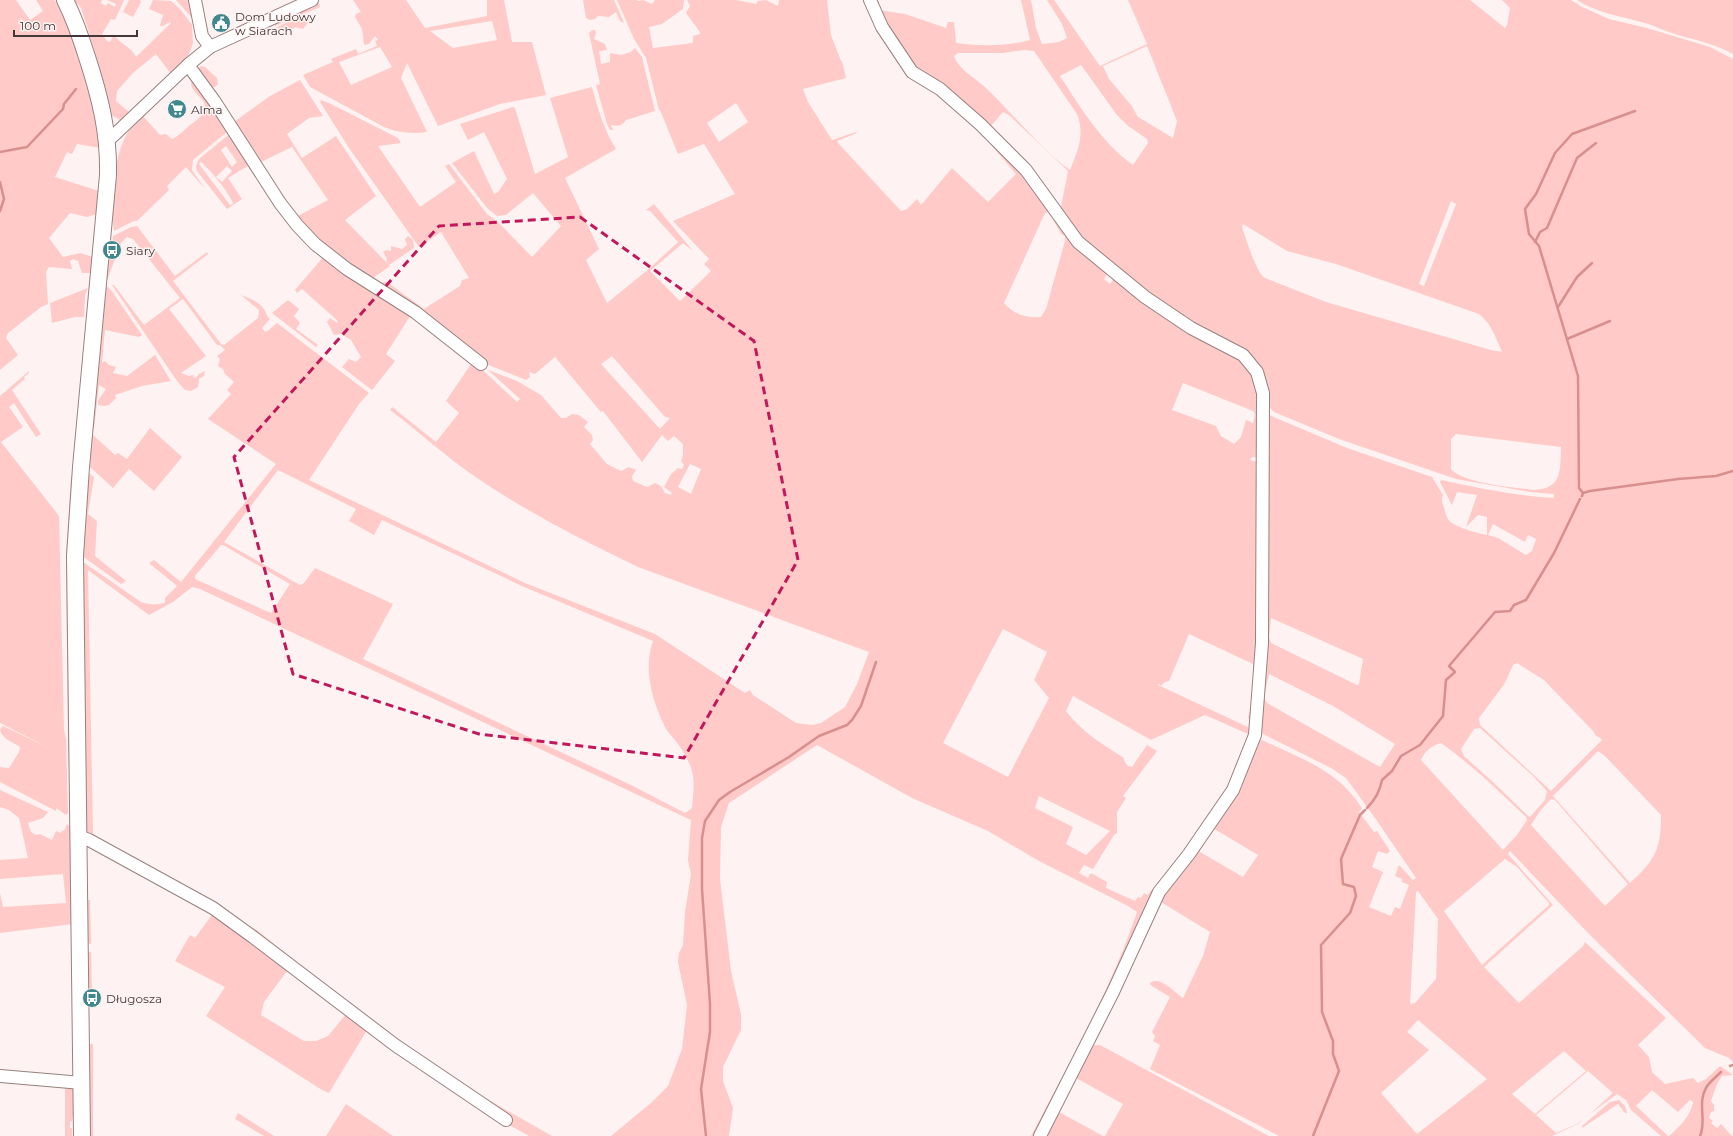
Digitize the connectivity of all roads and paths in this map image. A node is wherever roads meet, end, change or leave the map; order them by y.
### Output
1 (65, 0) edge
2 (195, 0) edge
3 (312, 0) edge
4 (870, 0) edge
5 (210, 47) junction
6 (188, 65) junction
7 (108, 139) junction
8 (481, 364) dead end
9 (78, 836) junction
10 (0, 1076) edge
11 (82, 1083) junction
12 (506, 1120) dead end
13 (82, 1136) edge
14 (1040, 1136) edge

1 - 7 main road
2 - 5 street
3 - 5 street
4 - 14 street
5 - 6 street
6 - 7 street
6 - 8 street
7 - 9 main road
9 - 11 main road
9 - 12 street
10 - 11 street
11 - 13 main road

